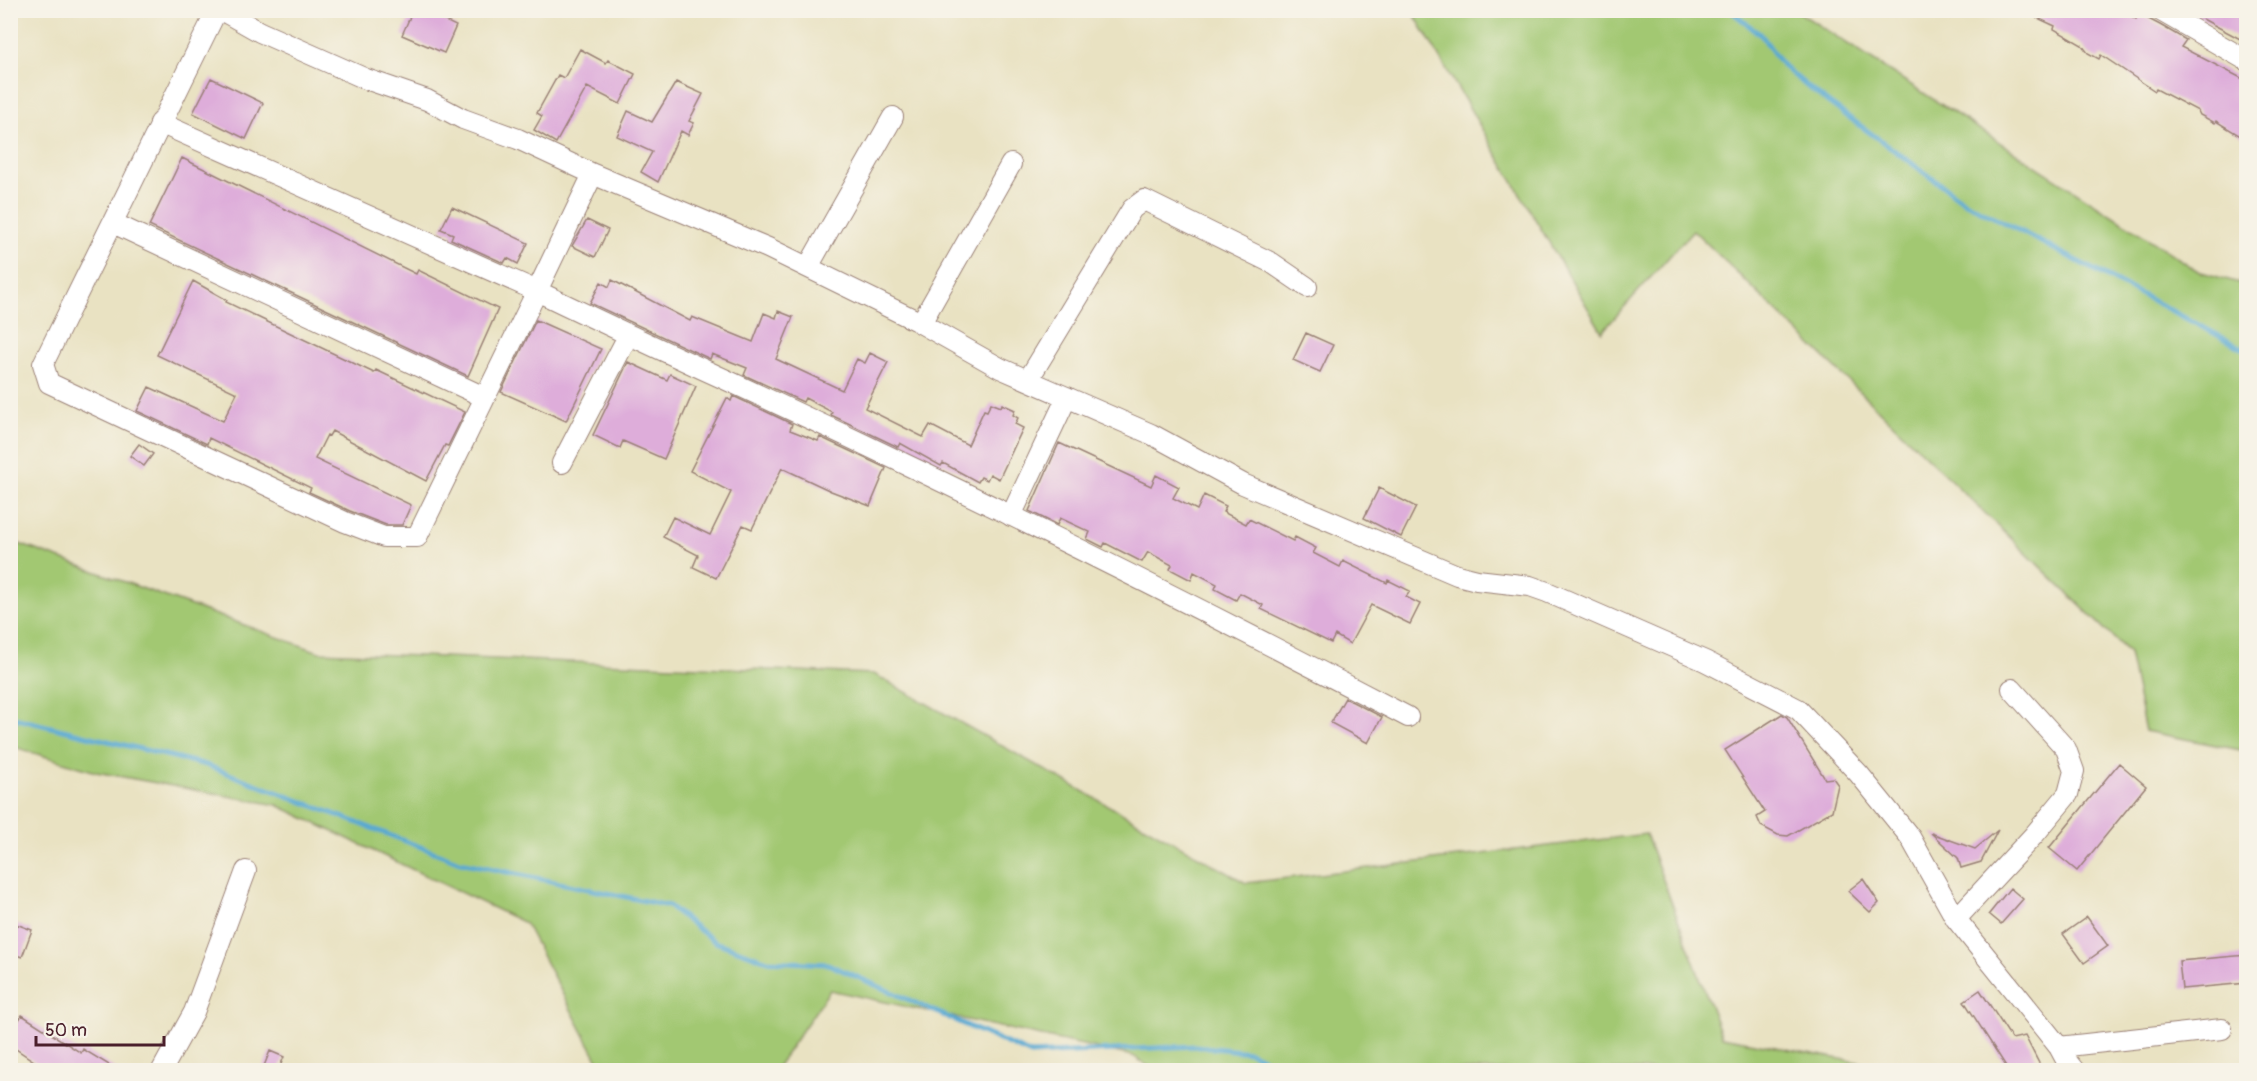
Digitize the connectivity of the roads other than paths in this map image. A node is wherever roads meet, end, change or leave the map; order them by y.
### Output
1 (219, 10) edge
2 (2159, 10) edge
3 (2247, 60) edge
4 (893, 117) dead end
5 (160, 123) junction
6 (1011, 164) dead end
7 (593, 174) junction
8 (113, 223) junction
9 (808, 267) junction
10 (1307, 287) dead end
11 (537, 291) junction
12 (921, 323) junction
13 (628, 336) junction
14 (1028, 381) junction
15 (484, 397) junction
16 (1067, 397) junction
17 (562, 463) dead end
18 (1011, 516) junction
19 (2012, 689) dead end
20 (1408, 717) dead end
21 (246, 871) dead end
22 (1956, 919) junction
23 (2222, 1029) dead end
24 (2066, 1062) edge
25 (162, 1071) edge

1 - 5 street
1 - 7 street
2 - 3 street
4 - 9 street
5 - 8 street
5 - 11 street
6 - 12 street
7 - 9 street
7 - 11 street
8 - 15 street
8 - 15 street
9 - 12 street
10 - 14 street
11 - 13 street
11 - 15 street
12 - 14 street
13 - 17 street
13 - 18 street
14 - 16 street
16 - 18 street
16 - 22 street
18 - 20 street
19 - 22 street
21 - 25 street
22 - 24 street
23 - 24 street

